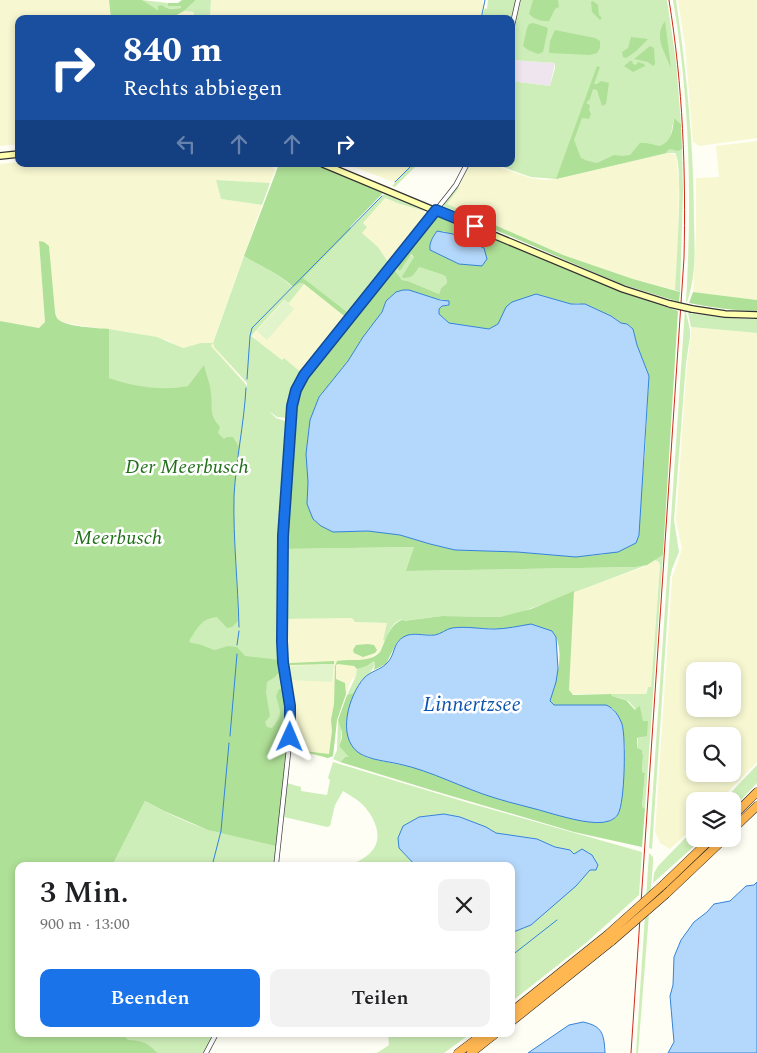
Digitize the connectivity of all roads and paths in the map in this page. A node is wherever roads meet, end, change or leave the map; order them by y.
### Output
1 (518, 0) edge
2 (515, 15) edge
3 (15, 154) edge
4 (0, 156) edge
5 (330, 167) edge
6 (465, 167) edge
7 (436, 210) junction
8 (757, 315) edge
9 (757, 792) edge
10 (757, 806) edge
11 (741, 808) edge
12 (741, 821) edge
13 (703, 847) edge
14 (716, 847) edge
15 (276, 862) edge
16 (609, 938) junction
17 (515, 1009) edge
18 (515, 1019) edge
19 (214, 1037) edge
20 (479, 1037) edge
21 (492, 1037) edge
22 (206, 1053) edge
23 (458, 1053) edge
24 (471, 1053) edge

1 - 2 street
3 - 4 main road
5 - 7 main road
6 - 7 street
7 - 8 main road, bridge
7 - 15 street
9 - 11 highway
10 - 12 highway
13 - 16 highway, bridge
14 - 16 highway, bridge
16 - 17 highway
16 - 18 highway
19 - 22 street
20 - 23 highway
21 - 24 highway

